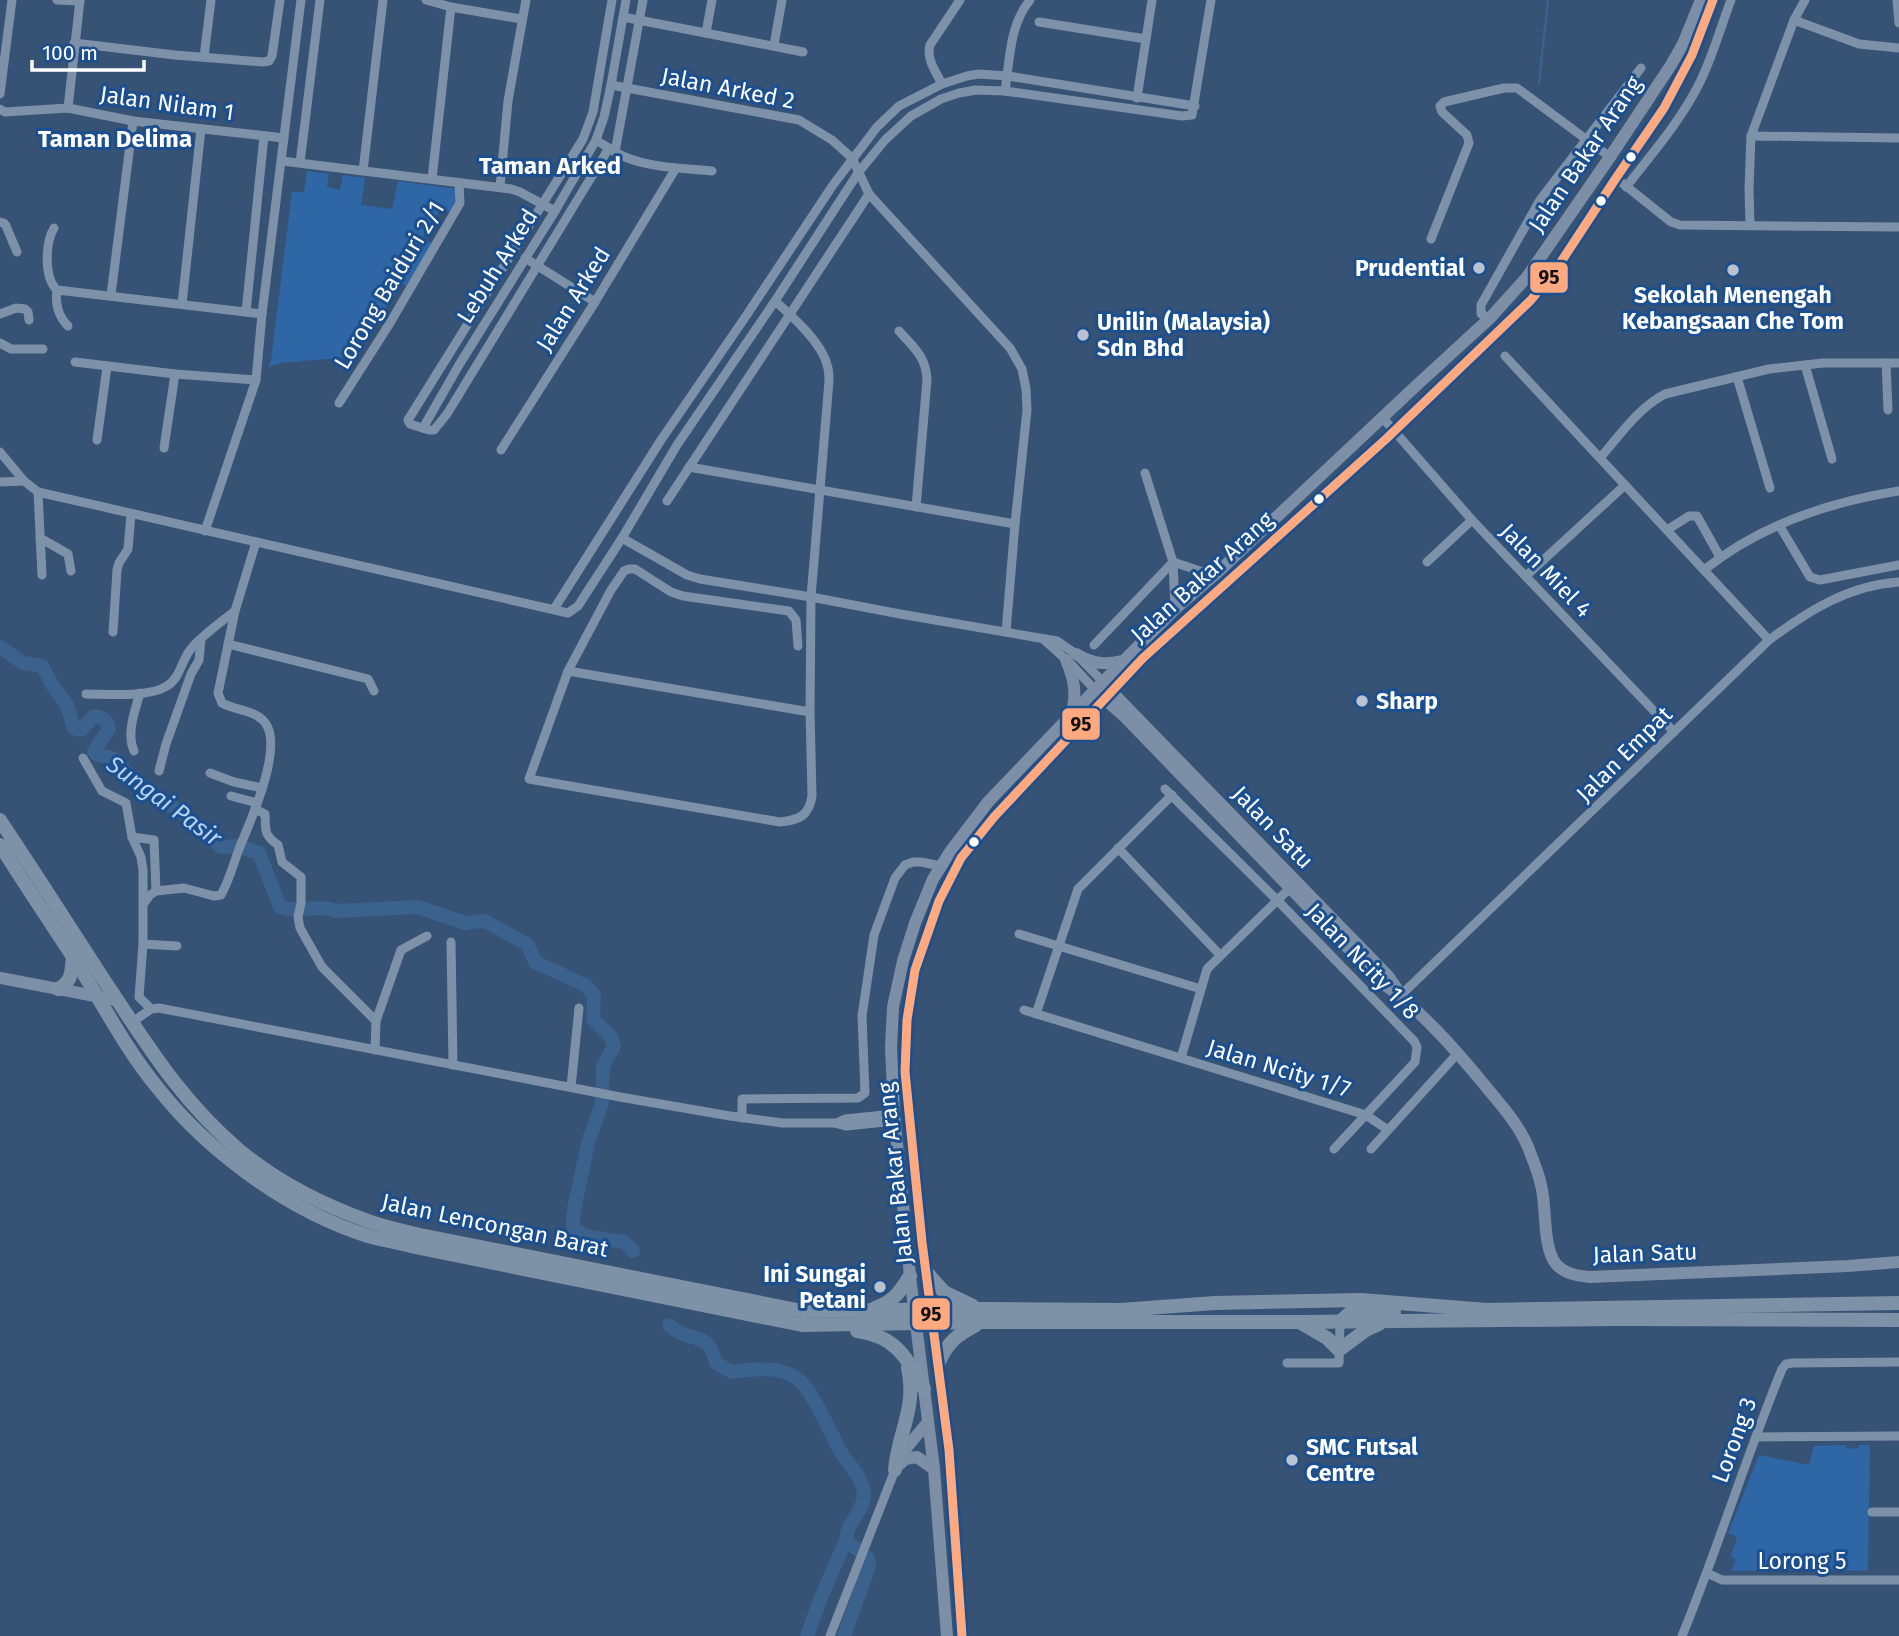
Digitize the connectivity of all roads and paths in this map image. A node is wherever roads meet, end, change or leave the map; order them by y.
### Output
1 (12, 0) edge
2 (57, 0) edge
3 (211, 0) edge
4 (280, 0) edge
5 (301, 0) edge
6 (320, 0) edge
7 (383, 0) edge
8 (426, 0) edge
9 (526, 0) edge
10 (612, 0) edge
11 (626, 0) edge
12 (643, 0) edge
13 (712, 0) edge
14 (782, 0) edge
15 (960, 0) edge
16 (1030, 0) edge
17 (1152, 0) edge
18 (1212, 0) edge
19 (1701, 0) edge
20 (1713, 0) edge
21 (1731, 0) edge
22 (1805, 0) edge
23 (1897, 0) edge
24 (80, 1) edge
25 (450, 7) junction
26 (623, 16) junction
27 (522, 19) junction
28 (639, 19) junction
29 (1794, 20) junction
30 (1039, 22) dead end
31 (1899, 23) edge
32 (706, 33) junction
33 (1146, 39) junction
34 (74, 43) junction
35 (774, 45) junction
36 (1899, 48) edge
37 (1695, 51) junction
38 (803, 52) dead end
39 (204, 57) junction
40 (1710, 57) junction
41 (1641, 68) dead end
42 (1008, 76) junction
43 (942, 84) junction
44 (611, 85) junction
45 (627, 88) junction
46 (1005, 91) junction
47 (0, 93) edge
48 (1137, 98) junction
49 (1195, 106) junction
50 (68, 108) junction
51 (1664, 108) junction
52 (0, 109) edge
53 (1639, 113) junction
54 (1680, 114) junction
55 (133, 121) junction
56 (1653, 122) junction
57 (201, 128) junction
58 (264, 136) junction
59 (1751, 136) junction
60 (284, 138) junction
61 (1899, 138) edge
62 (1586, 139) junction
63 (596, 140) junction
64 (612, 150) junction
65 (1610, 157) junction
66 (852, 158) junction
67 (282, 161) junction
68 (300, 163) junction
69 (676, 167) junction
70 (712, 170) dead end
71 (363, 171) junction
72 (858, 173) junction
73 (1616, 178) junction
74 (432, 179) junction
75 (459, 183) junction
76 (500, 187) junction
77 (1626, 187) junction
78 (869, 194) junction
79 (543, 204) junction
80 (555, 211) junction
81 (0, 222) edge
82 (1750, 224) junction
83 (1899, 227) edge
84 (54, 228) dead end
85 (1431, 239) dead end
86 (17, 252) dead end
87 (525, 258) junction
88 (538, 266) junction
89 (57, 290) junction
90 (111, 295) junction
91 (775, 301) junction
92 (595, 302) junction
93 (182, 304) junction
94 (246, 312) junction
95 (0, 314) edge
96 (262, 314) junction
97 (790, 314) junction
98 (1490, 318) junction
99 (29, 320) dead end
100 (68, 326) dead end
101 (899, 331) dead end
102 (0, 343) edge
103 (43, 349) dead end
104 (1505, 356) dead end
105 (75, 362) dead end
106 (1886, 363) junction
107 (1899, 363) edge
108 (1805, 365) junction
109 (107, 366) junction
110 (175, 374) junction
111 (1737, 377) junction
112 (256, 380) junction
113 (339, 403) dead end
114 (1888, 410) dead end
115 (1382, 418) junction
116 (423, 428) junction
117 (1394, 431) junction
118 (97, 440) dead end
119 (661, 440) junction
120 (677, 445) junction
121 (164, 448) dead end
122 (501, 450) dead end
123 (0, 452) edge
124 (1600, 458) junction
125 (1832, 458) dead end
126 (689, 467) junction
127 (1145, 473) dead end
128 (24, 481) junction
129 (0, 482) edge
130 (1625, 485) junction
131 (1770, 488) dead end
132 (819, 491) junction
133 (1899, 491) edge
134 (38, 492) junction
135 (667, 501) dead end
136 (916, 507) junction
137 (131, 514) junction
138 (1472, 520) junction
139 (1015, 523) junction
140 (1779, 525) junction
141 (1667, 530) junction
142 (205, 531) junction
143 (40, 538) junction
144 (622, 538) junction
145 (256, 542) junction
146 (1720, 557) junction
147 (1173, 562) junction
148 (1427, 562) dead end
149 (1899, 565) edge
150 (1704, 570) junction
151 (71, 571) dead end
152 (1218, 572) junction
153 (42, 575) dead end
154 (1525, 576) junction
155 (699, 579) junction
156 (1899, 582) edge
157 (811, 597) junction
158 (695, 598) junction
159 (554, 609) junction
160 (1175, 610) junction
161 (235, 611) junction
162 (113, 632) dead end
163 (1006, 632) junction
164 (201, 639) junction
165 (1769, 640) junction
166 (228, 644) junction
167 (1094, 645) dead end
168 (798, 646) dead end
169 (1071, 657) junction
170 (1124, 660) junction
171 (568, 671) junction
172 (1127, 675) junction
173 (374, 691) dead end
174 (1103, 691) junction
175 (140, 693) junction
176 (86, 694) dead end
177 (1125, 711) junction
178 (810, 712) junction
179 (1072, 713) junction
180 (1092, 714) junction
181 (1674, 732) junction
182 (134, 751) dead end
183 (83, 758) dead end
184 (159, 771) dead end
185 (210, 773) dead end
186 (262, 788) junction
187 (231, 796) dead end
188 (256, 806) junction
189 (0, 820) edge
190 (132, 837) junction
191 (0, 845) edge
192 (1118, 848) junction
193 (942, 866) junction
194 (1293, 885) junction
195 (156, 891) junction
196 (1278, 901) junction
197 (144, 903) junction
198 (1019, 934) dead end
199 (427, 936) dead end
200 (451, 942) dead end
201 (143, 944) junction
202 (177, 946) dead end
203 (1059, 946) junction
204 (1220, 955) junction
205 (73, 957) junction
206 (0, 978) edge
207 (58, 989) junction
208 (1201, 989) junction
209 (97, 996) junction
210 (1401, 996) junction
211 (116, 1000) junction
212 (579, 1008) dead end
213 (151, 1009) junction
214 (1024, 1010) dead end
215 (1036, 1014) junction
216 (376, 1021) junction
217 (131, 1023) junction
218 (375, 1050) junction
219 (1458, 1053) junction
220 (1181, 1058) junction
221 (453, 1065) junction
222 (571, 1087) junction
223 (1366, 1115) junction
224 (742, 1118) junction
225 (894, 1118) junction
226 (1388, 1130) junction
227 (1334, 1149) dead end
228 (1371, 1149) dead end
229 (1899, 1262) edge
230 (1849, 1266) junction
231 (1899, 1267) edge
232 (927, 1273) junction
233 (909, 1276) junction
234 (1215, 1303) junction
235 (1899, 1303) edge
236 (914, 1309) junction
237 (1487, 1310) junction
238 (867, 1311) junction
239 (932, 1316) junction
240 (981, 1316) junction
241 (1899, 1320) edge
242 (1387, 1321) junction
243 (1301, 1322) junction
244 (1340, 1322) junction
245 (916, 1324) junction
246 (820, 1326) junction
247 (1339, 1350) junction
248 (906, 1358) junction
249 (939, 1362) junction
250 (1899, 1362) edge
251 (1287, 1363) dead end
252 (924, 1389) junction
253 (928, 1422) junction
254 (1899, 1436) edge
255 (1756, 1437) junction
256 (934, 1469) junction
257 (895, 1470) junction
258 (1872, 1512) dead end
259 (1899, 1512) edge
260 (1707, 1573) junction
261 (1899, 1580) edge
262 (830, 1636) edge
263 (947, 1636) edge
264 (962, 1636) edge
265 (1682, 1636) edge

1 - 47 street
2 - 24 street
3 - 39 street
4 - 39 street
5 - 60 street
6 - 68 street
7 - 71 street
8 - 25 street
9 - 27 street
10 - 79 street
11 - 26 street, Lebuh Arked
12 - 28 street
13 - 32 street
14 - 35 street
15 - 43 street
16 - 42 street
17 - 33 street
18 - 49 street
19 - 53 main road, Jalan Bakar Arang
20 - 37 main road, Jalan Bakar Arang
21 - 40 street
22 - 29 street
23 - 31 street
24 - 34 street, Jalan Nilam 1
25 - 27 street
25 - 74 street
26 - 28 street
26 - 44 street, Lebuh Arked
27 - 76 street
28 - 32 street
28 - 45 street
29 - 36 street
29 - 59 street
30 - 33 street
32 - 35 street
33 - 48 street
34 - 39 street
34 - 50 street, Jalan Nilam 1
35 - 38 street
37 - 40 street
37 - 51 main road, Jalan Bakar Arang
40 - 54 street
41 - 62 street
42 - 43 street
42 - 46 street
42 - 48 street
43 - 66 street
44 - 45 street, Jalan Arked 2
44 - 63 street, Lebuh Arked
45 - 64 street
45 - 66 street, Jalan Arked 2
46 - 49 street
46 - 72 street
48 - 49 street
50 - 52 street
50 - 55 street, Jalan Nilam 1
51 - 54 street
51 - 56 main road, Jalan Bakar Arang
53 - 56 main road
53 - 65 main road, Jalan Bakar Arang
54 - 77 street
55 - 57 street, Jalan Nilam 1
55 - 90 street
56 - 73 main road, Jalan Bakar Arang
57 - 58 street, Jalan Nilam 1
57 - 93 street
58 - 60 street, Jalan Nilam 1
58 - 94 street
59 - 61 street
59 - 82 street
60 - 67 street
62 - 65 street
62 - 85 street
62 - 98 street
63 - 64 street
63 - 80 street, Lebuh Arked
64 - 69 street
64 - 88 street
65 - 98 main road, Jalan Bakar Arang
66 - 72 street, Jalan Arked 2
66 - 119 street
67 - 68 street
67 - 96 street
68 - 71 street
69 - 70 street
69 - 92 street, Jalan Arked
71 - 74 street
72 - 78 street, Jalan Arked 2
72 - 91 street
73 - 77 street
73 - 117 main road, Jalan Bakar Arang
74 - 75 street
75 - 76 street
75 - 113 street, Lorong Baiduri 2/1
76 - 79 street
77 - 82 street
78 - 97 street
78 - 139 street, Jalan Arked 2
79 - 80 street
79 - 116 street
80 - 87 street, Lebuh Arked
81 - 86 street
82 - 83 street
84 - 89 street
87 - 88 street
87 - 116 street, Lebuh Arked
88 - 92 street
88 - 116 street
89 - 90 street
89 - 100 street
90 - 93 street
91 - 97 street
91 - 120 street
92 - 122 street, Jalan Arked
93 - 94 street
94 - 96 street
95 - 99 street
96 - 112 street
97 - 126 street
97 - 132 street
98 - 115 main road, Jalan Bakar Arang
101 - 136 street
102 - 103 street
104 - 124 street
105 - 109 street
106 - 107 street
106 - 108 street
106 - 114 street
108 - 111 street
108 - 125 street
109 - 110 street
109 - 118 street
110 - 112 street
110 - 121 street
111 - 124 street
111 - 131 street
112 - 142 street
115 - 117 street, Jalan Miel 4
115 - 152 main road, Jalan Bakar Arang
117 - 138 street, Jalan Miel 4
117 - 172 main road, Jalan Bakar Arang
119 - 120 street
119 - 159 street
120 - 144 street
123 - 128 street
124 - 130 street
126 - 132 street
126 - 135 street
127 - 147 street
128 - 129 street
128 - 134 street
130 - 141 street
130 - 154 street
132 - 136 street
132 - 157 street
133 - 140 street
134 - 137 street
134 - 143 street
136 - 139 street
137 - 142 street
137 - 162 street
138 - 148 street
138 - 154 street, Jalan Miel 4
139 - 163 street, Jalan Arked 2
140 - 146 street
140 - 149 street
141 - 146 street
141 - 150 street
142 - 145 street
143 - 151 street
143 - 153 street
144 - 155 street
144 - 159 street
145 - 159 street
145 - 161 street
146 - 150 street
147 - 152 street
147 - 160 street
147 - 167 street
150 - 165 street
152 - 160 main road, Jalan Bakar Arang
154 - 181 street, Jalan Miel 4
155 - 157 street
155 - 158 street
156 - 165 street, Jalan Empat
157 - 163 street
157 - 178 street
158 - 168 street
158 - 171 street
160 - 170 main road, Jalan Bakar Arang
161 - 164 street
161 - 166 street
163 - 169 street
164 - 175 street
164 - 184 street
165 - 181 street, Jalan Empat
166 - 173 street
166 - 186 street
169 - 170 main road
169 - 174 street
169 - 179 main road
170 - 174 main road, Jalan Bakar Arang
171 - 178 street
171 - 178 street
172 - 174 main road, Jalan Bakar Arang
172 - 177 main road
174 - 177 main road, Jalan Satu
174 - 179 main road, Jalan Bakar Arang
174 - 180 main road, Jalan Bakar Arang
175 - 176 street
175 - 182 street
177 - 180 main road
177 - 194 main road, Jalan Satu
179 - 193 main road, Jalan Bakar Arang
180 - 232 main road, Jalan Bakar Arang
181 - 210 street, Jalan Empat
183 - 190 street
185 - 186 street
186 - 188 street
187 - 188 street
188 - 195 street
188 - 216 street
189 - 211 highway, Jalan Lencongan Barat
190 - 195 street
190 - 197 street
191 - 205 highway, Jalan Lencongan Barat
192 - 196 street
192 - 203 street
192 - 204 street
193 - 224 street
193 - 225 main road, Jalan Bakar Arang
194 - 196 street
194 - 210 main road, Jalan Satu
195 - 197 street
196 - 204 street
196 - 223 street, Jalan Ncity 1/8
197 - 201 street
198 - 203 street
199 - 216 street
200 - 221 street
201 - 202 street
201 - 213 street
203 - 208 street
203 - 215 street
204 - 208 street
205 - 207 highway
205 - 209 highway, Jalan Lencongan Barat
206 - 207 main road
207 - 209 main road
208 - 220 street
209 - 211 main road
209 - 246 highway, Jalan Lencongan Barat
210 - 219 main road, Jalan Satu
211 - 217 highway, Jalan Lencongan Barat
212 - 222 street
213 - 217 street
213 - 218 street
214 - 215 street, Jalan Ncity 1/7
215 - 220 street, Jalan Ncity 1/7
216 - 218 street
217 - 238 highway, Jalan Lencongan Barat
218 - 221 street
219 - 226 street
219 - 230 main road, Jalan Satu
220 - 223 street, Jalan Ncity 1/7
221 - 222 street
222 - 224 street
223 - 226 street, Jalan Ncity 1/7
223 - 227 street
224 - 225 street
225 - 233 main road, Jalan Bakar Arang
226 - 228 street
229 - 230 main road, Jalan Satu
230 - 231 main road, Jalan Satu
232 - 239 main road, Jalan Bakar Arang
232 - 240 highway
233 - 236 main road, Jalan Bakar Arang
233 - 238 highway
234 - 237 highway
234 - 240 highway
234 - 244 highway
235 - 237 highway
236 - 238 highway, Jalan Lencongan Barat
236 - 239 highway, Jalan Lencongan Barat
236 - 245 main road, Jalan Bakar Arang
237 - 244 highway
239 - 240 highway
239 - 245 highway, Jalan Lencongan Barat
239 - 249 main road, Jalan Bakar Arang
240 - 243 highway
240 - 249 highway
241 - 242 highway
242 - 244 highway
242 - 247 highway
243 - 244 highway
243 - 247 highway
244 - 247 street
245 - 246 highway, Jalan Lencongan Barat
245 - 252 main road, Jalan Bakar Arang
246 - 248 highway
247 - 251 street
248 - 252 highway
248 - 257 highway
249 - 264 main road, Jalan Bakar Arang
250 - 255 street, Lorong 3
252 - 253 main road, Jalan Bakar Arang
253 - 256 main road, Jalan Bakar Arang
253 - 257 main road
254 - 255 street
255 - 260 street, Lorong 3
256 - 257 main road
256 - 263 main road, Jalan Bakar Arang
257 - 262 street
258 - 259 street
260 - 261 street, Lorong 5
260 - 265 street, Lorong 3

